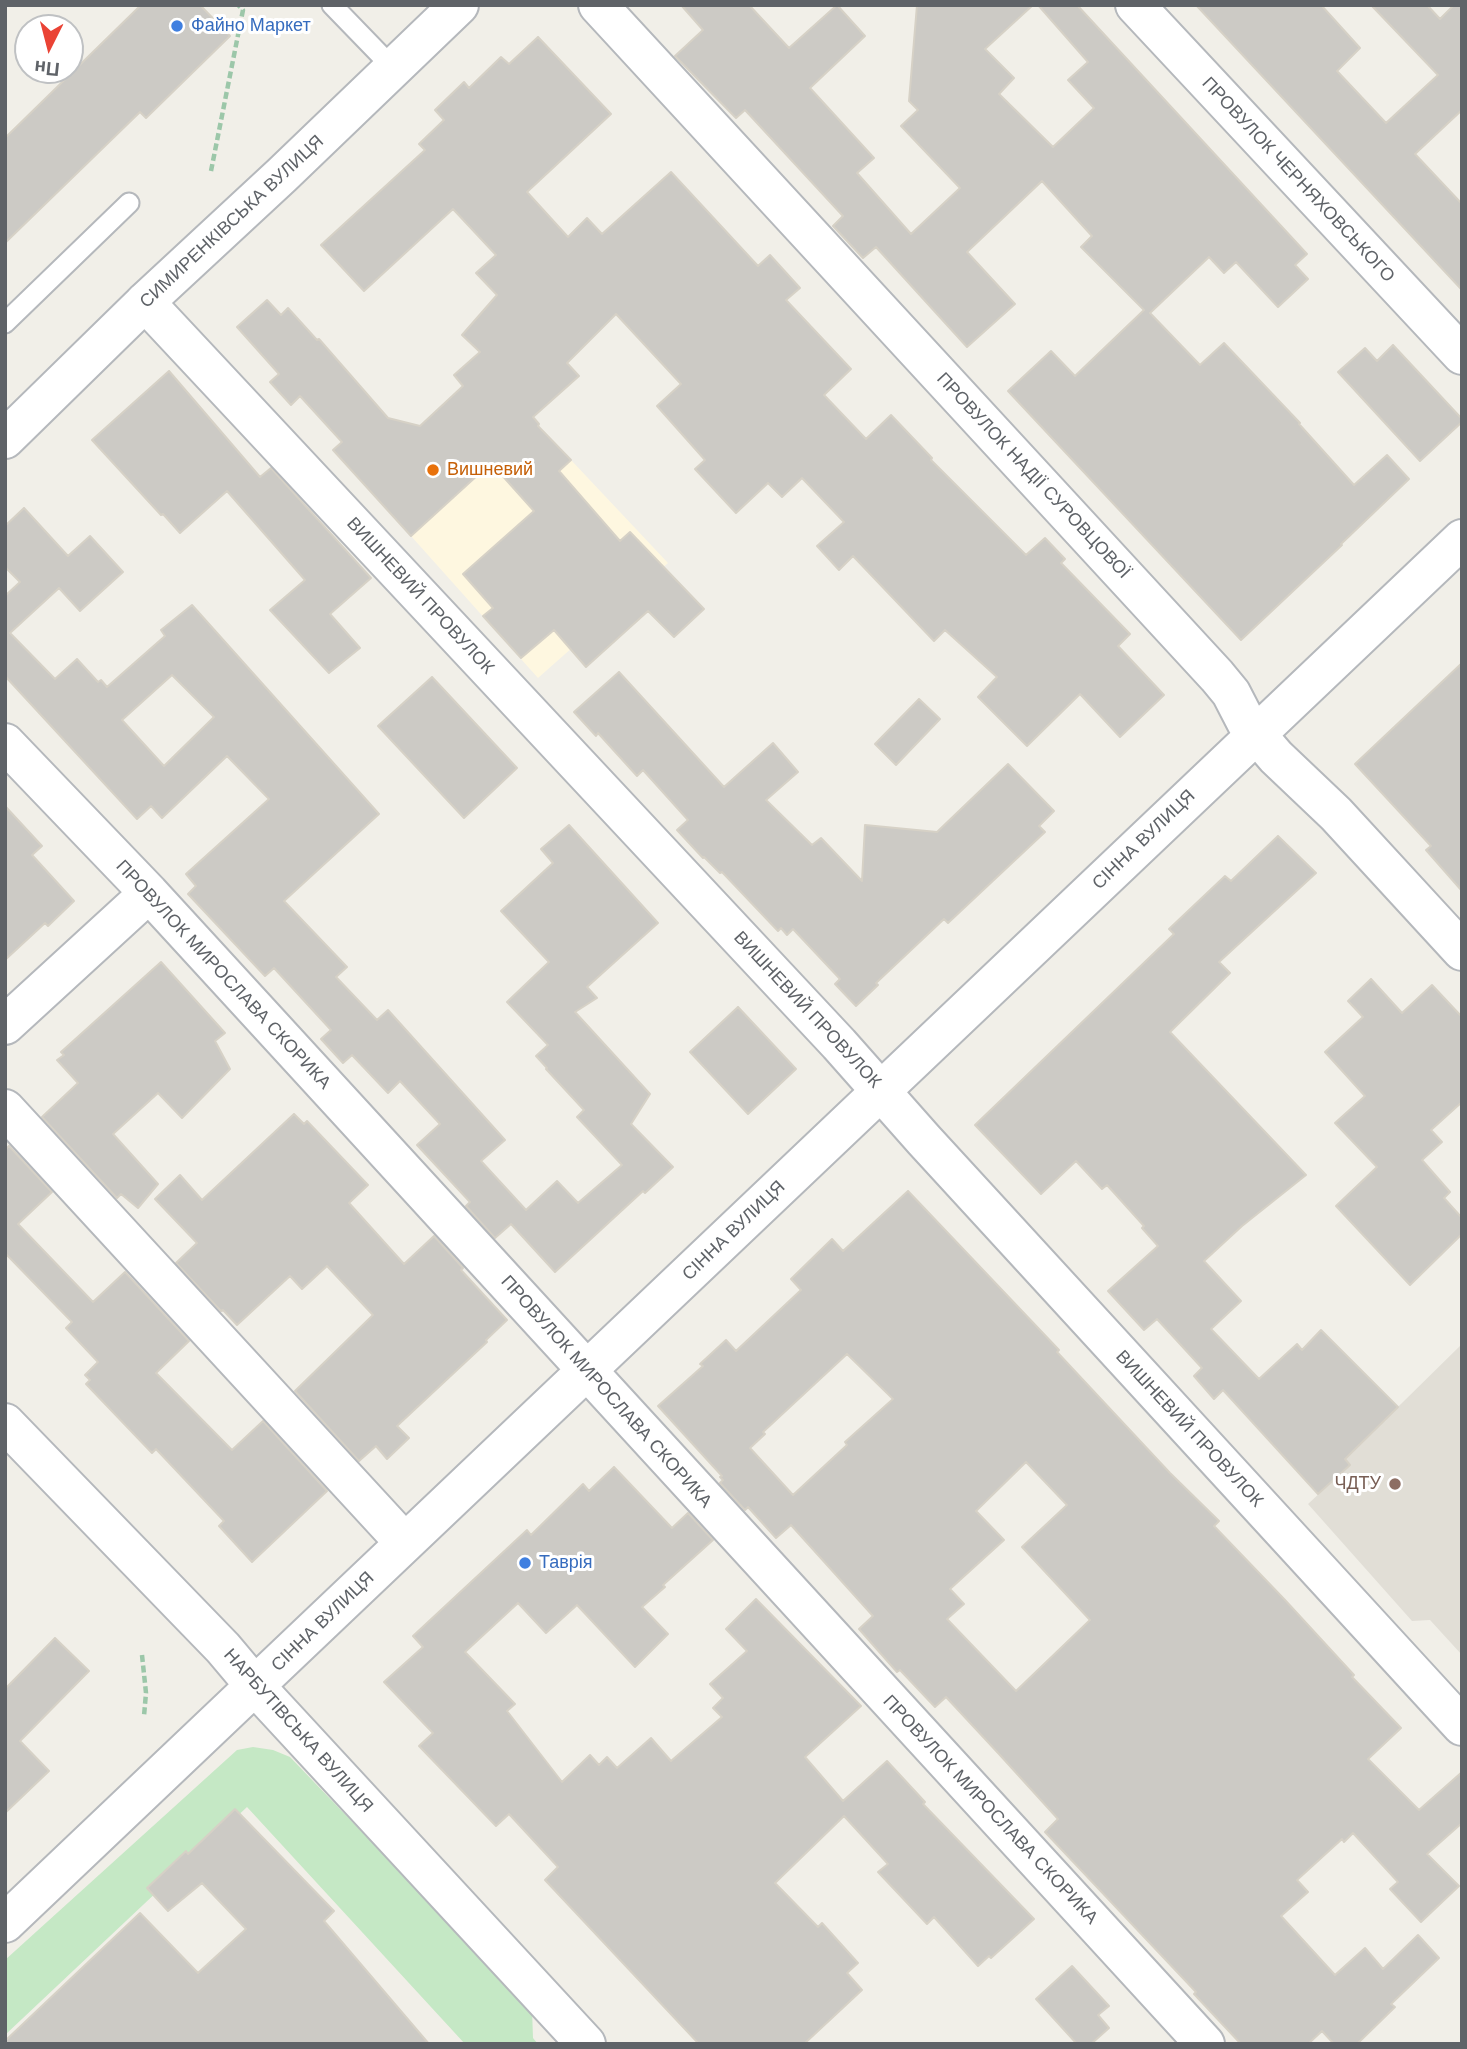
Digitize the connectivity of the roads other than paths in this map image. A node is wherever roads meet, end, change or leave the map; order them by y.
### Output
1 (332, 5) edge
2 (459, 5) edge
3 (598, 5) edge
4 (1135, 5) edge
5 (394, 69) junction
6 (129, 203) dead end
7 (145, 302) junction
8 (5, 323) edge
9 (1462, 355) edge
10 (5, 439) edge
11 (1462, 539) edge
12 (1256, 734) junction
13 (5, 743) edge
14 (149, 893) junction
15 (1462, 951) edge
16 (5, 1025) edge
17 (881, 1090) junction
18 (5, 1109) edge
19 (587, 1370) junction
20 (5, 1423) edge
21 (405, 1543) junction
22 (255, 1686) junction
23 (1462, 1726) edge
24 (5, 1923) edge
25 (586, 2044) edge
26 (1205, 2044) edge

1 - 5 lane
2 - 5 street, СИМИРЕНКІВСЬКА ВУЛИЦЯ
3 - 12 street, ПРОВУЛОК НАДІЇ СУРОВЦОВОЇ
4 - 9 street, ПРОВУЛОК ЧЕРНЯХОВСЬКОГО
5 - 7 street, СИМИРЕНКІВСЬКА ВУЛИЦЯ
6 - 8 lane
7 - 10 street, СИМИРЕНКІВСЬКА ВУЛИЦЯ
7 - 17 street, ВИШНЕВИЙ ПРОВУЛОК
11 - 12 street, СІННА ВУЛИЦЯ
12 - 15 street, ПРОВУЛОК НАДІЇ СУРОВЦОВОЇ
12 - 17 street, СІННА ВУЛИЦЯ
13 - 14 street, ПРОВУЛОК МИРОСЛАВА СКОРИКА
14 - 16 street
14 - 19 street, ПРОВУЛОК МИРОСЛАВА СКОРИКА
17 - 19 street, СІННА ВУЛИЦЯ
17 - 23 street, ВИШНЕВИЙ ПРОВУЛОК
18 - 21 street
19 - 21 street, СІННА ВУЛИЦЯ
19 - 26 street, ПРОВУЛОК МИРОСЛАВА СКОРИКА
20 - 22 street, НАРБУТІВСЬКА ВУЛИЦЯ
21 - 22 street, СІННА ВУЛИЦЯ
22 - 24 street, СІННА ВУЛИЦЯ
22 - 25 street, НАРБУТІВСЬКА ВУЛИЦЯ

